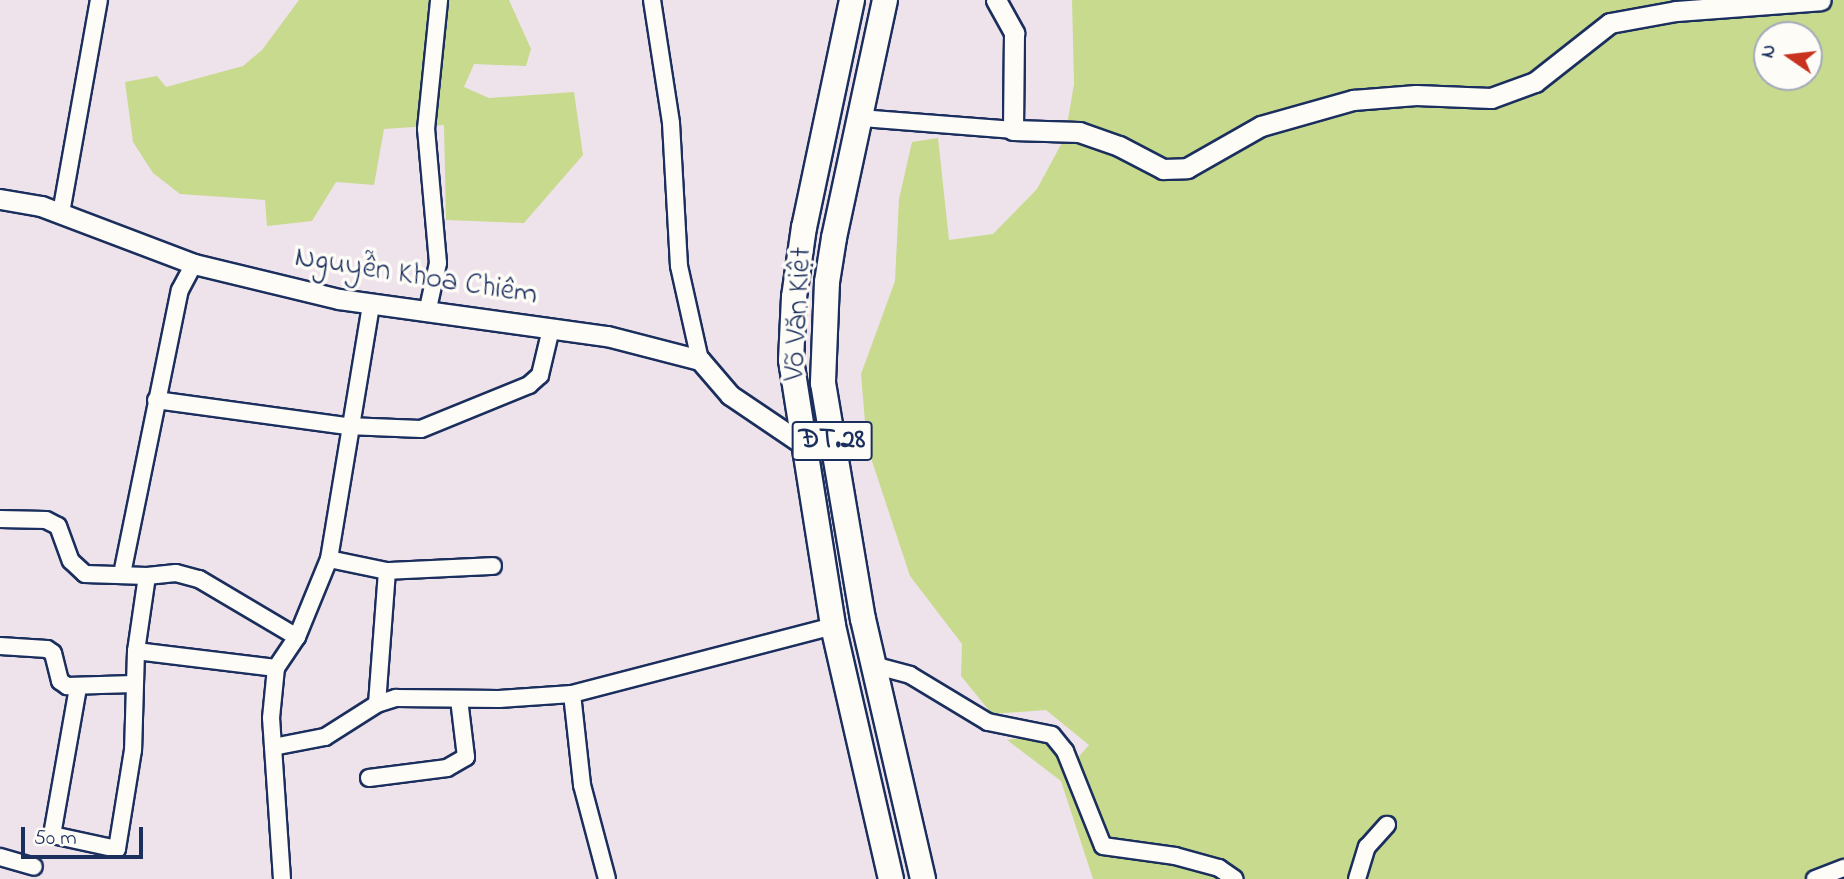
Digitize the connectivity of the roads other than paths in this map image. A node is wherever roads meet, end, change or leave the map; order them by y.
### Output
1 (99, 0) edge
2 (439, 0) edge
3 (652, 0) edge
4 (852, 0) edge
5 (885, 0) edge
6 (996, 0) edge
7 (1821, 0) edge
8 (861, 118) junction
9 (1013, 130) junction
10 (0, 199) edge
11 (61, 213) junction
12 (194, 264) junction
13 (371, 304) junction
14 (427, 313) junction
15 (551, 329) junction
16 (699, 360) junction
17 (156, 400) junction
18 (348, 426) junction
19 (832, 438) junction
20 (800, 443) junction
21 (0, 519) edge
22 (328, 559) junction
23 (493, 566) dead end
24 (387, 571) junction
25 (122, 574) junction
26 (147, 576) junction
27 (833, 626) junction
28 (297, 637) junction
29 (0, 646) edge
30 (136, 650) junction
31 (873, 665) junction
32 (276, 668) junction
33 (134, 684) junction
34 (78, 688) junction
35 (572, 694) junction
36 (459, 699) junction
37 (377, 704) junction
38 (274, 747) junction
39 (369, 778) dead end
40 (1387, 825) dead end
41 (0, 858) edge
42 (34, 867) dead end
43 (1844, 868) edge
44 (282, 879) edge
45 (607, 879) edge
46 (891, 879) edge
47 (923, 879) edge
48 (1235, 879) edge
49 (1357, 879) edge
50 (1815, 879) edge

1 - 11 street
2 - 14 street
3 - 16 street
4 - 20 main road, Võ Văn Kiệt / ĐT.28
5 - 8 main road, Võ Văn Kiệt / ĐT.28
6 - 9 street
7 - 9 street
8 - 9 street
8 - 19 main road, Võ Văn Kiệt / ĐT.28
10 - 11 street, Nguyễn Khoa Chiêm
11 - 12 street, Nguyễn Khoa Chiêm
12 - 13 street, Nguyễn Khoa Chiêm
12 - 17 street
13 - 14 street, Nguyễn Khoa Chiêm
13 - 18 street
14 - 15 street, Nguyễn Khoa Chiêm
15 - 16 street, Nguyễn Khoa Chiêm
15 - 18 street
16 - 20 street
17 - 18 street
17 - 25 street
18 - 22 street
19 - 20 main road
19 - 31 main road, Võ Văn Kiệt / ĐT.28
20 - 27 main road, Võ Văn Kiệt / ĐT.28
21 - 25 street
22 - 24 street
22 - 28 street
23 - 24 street
24 - 37 street
25 - 26 street
26 - 28 street
26 - 30 street
27 - 35 street
27 - 46 main road, Võ Văn Kiệt / ĐT.28
28 - 32 street
29 - 34 street
30 - 32 street
30 - 33 street
31 - 47 main road, Võ Văn Kiệt / ĐT.28
31 - 48 street
32 - 38 street
33 - 34 street
33 - 34 street
35 - 36 street
35 - 45 street
36 - 37 street
36 - 39 street
37 - 38 street
38 - 44 street
40 - 49 street
41 - 42 street
43 - 50 street

